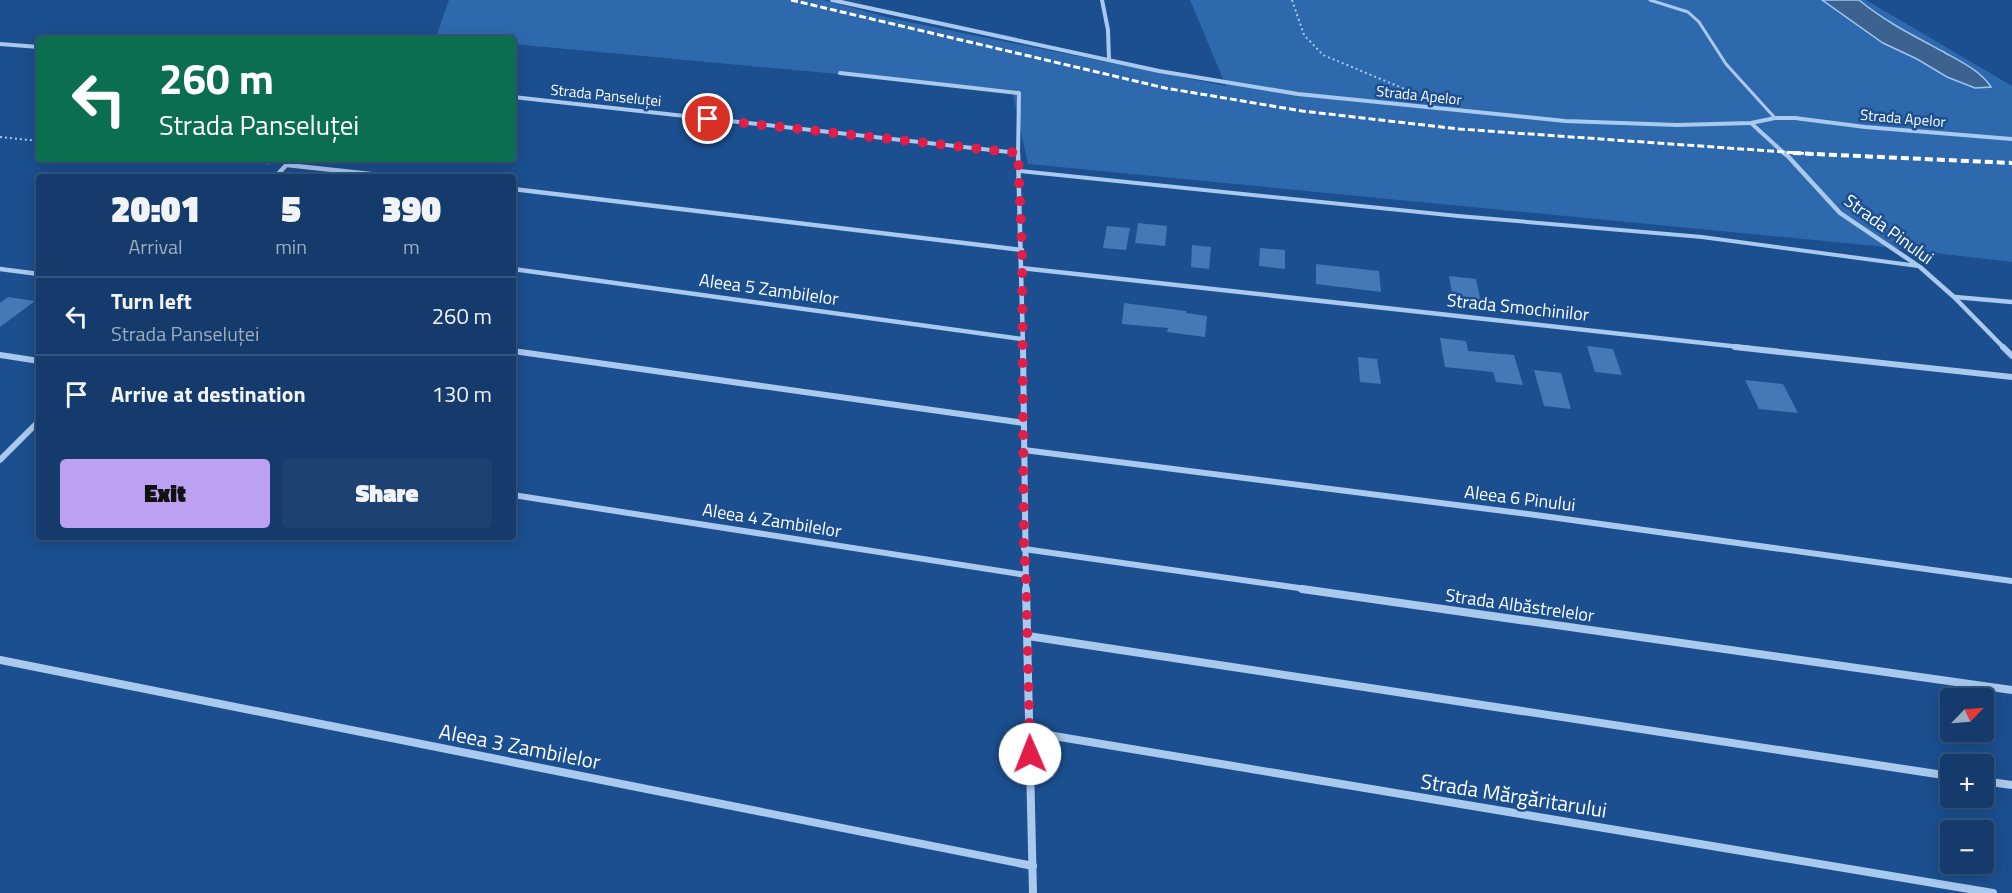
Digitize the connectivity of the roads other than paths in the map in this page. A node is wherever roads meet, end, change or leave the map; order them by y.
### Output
1 (832, 0) edge
2 (858, 0) edge
3 (1102, 0) edge
4 (1650, 0) edge
5 (857, 7) junction
6 (0, 44) edge
7 (36, 48) edge
8 (1109, 60) junction
9 (840, 73) dead end
10 (516, 97) edge
11 (1775, 118) junction
12 (1751, 123) junction
13 (2012, 138) edge
14 (1018, 153) junction
15 (289, 162) edge
16 (286, 165) junction
17 (1020, 171) junction
18 (278, 174) edge
19 (370, 174) edge
20 (516, 189) edge
21 (1022, 250) junction
22 (1920, 267) junction
23 (1021, 268) junction
24 (0, 269) edge
25 (516, 269) edge
26 (36, 274) edge
27 (1954, 297) junction
28 (2012, 302) edge
29 (1022, 339) junction
30 (516, 351) edge
31 (0, 355) edge
32 (2012, 356) edge
33 (36, 361) edge
34 (2012, 377) edge
35 (1024, 423) junction
36 (36, 424) edge
37 (1024, 450) junction
38 (0, 460) edge
39 (516, 495) edge
40 (1024, 549) junction
41 (1026, 575) junction
42 (2012, 581) edge
43 (1028, 636) junction
44 (0, 660) edge
45 (2012, 690) edge
46 (1030, 732) junction
47 (1940, 774) edge
48 (1994, 783) edge
49 (2012, 785) edge
50 (1033, 866) junction
51 (1033, 893) edge
52 (1993, 893) edge

1 - 5 street, Strada Apelor
2 - 5 street
3 - 8 street
4 - 11 lane
5 - 8 street, Strada Apelor
6 - 7 street
8 - 12 street, Strada Apelor
9 - 14 street
10 - 14 street, Strada Panseluței
11 - 12 street, Strada Apelor
11 - 13 street, Strada Apelor
12 - 22 street, Strada Pinului
14 - 17 street
15 - 16 street
16 - 18 street
16 - 19 street
17 - 21 street
17 - 22 lane
20 - 21 street
21 - 23 street
22 - 27 street, Strada Pinului
23 - 29 street
23 - 34 street, Strada Smochinilor
24 - 26 street
25 - 29 street, Aleea 5 Zambilelor
27 - 28 street
27 - 32 street, Strada Pinului
29 - 35 street
30 - 35 street
31 - 33 street
35 - 37 street
36 - 38 street
37 - 40 street
37 - 42 street, Aleea 6 Pinului
39 - 41 street, Aleea 4 Zambilelor
40 - 41 street
40 - 45 street, Strada Albăstrelelor
41 - 43 street
43 - 46 street
43 - 47 street
44 - 50 street, Aleea 3 Zambilelor
46 - 50 street
46 - 52 street, Strada Mărgăritarului
48 - 49 street
50 - 51 street

